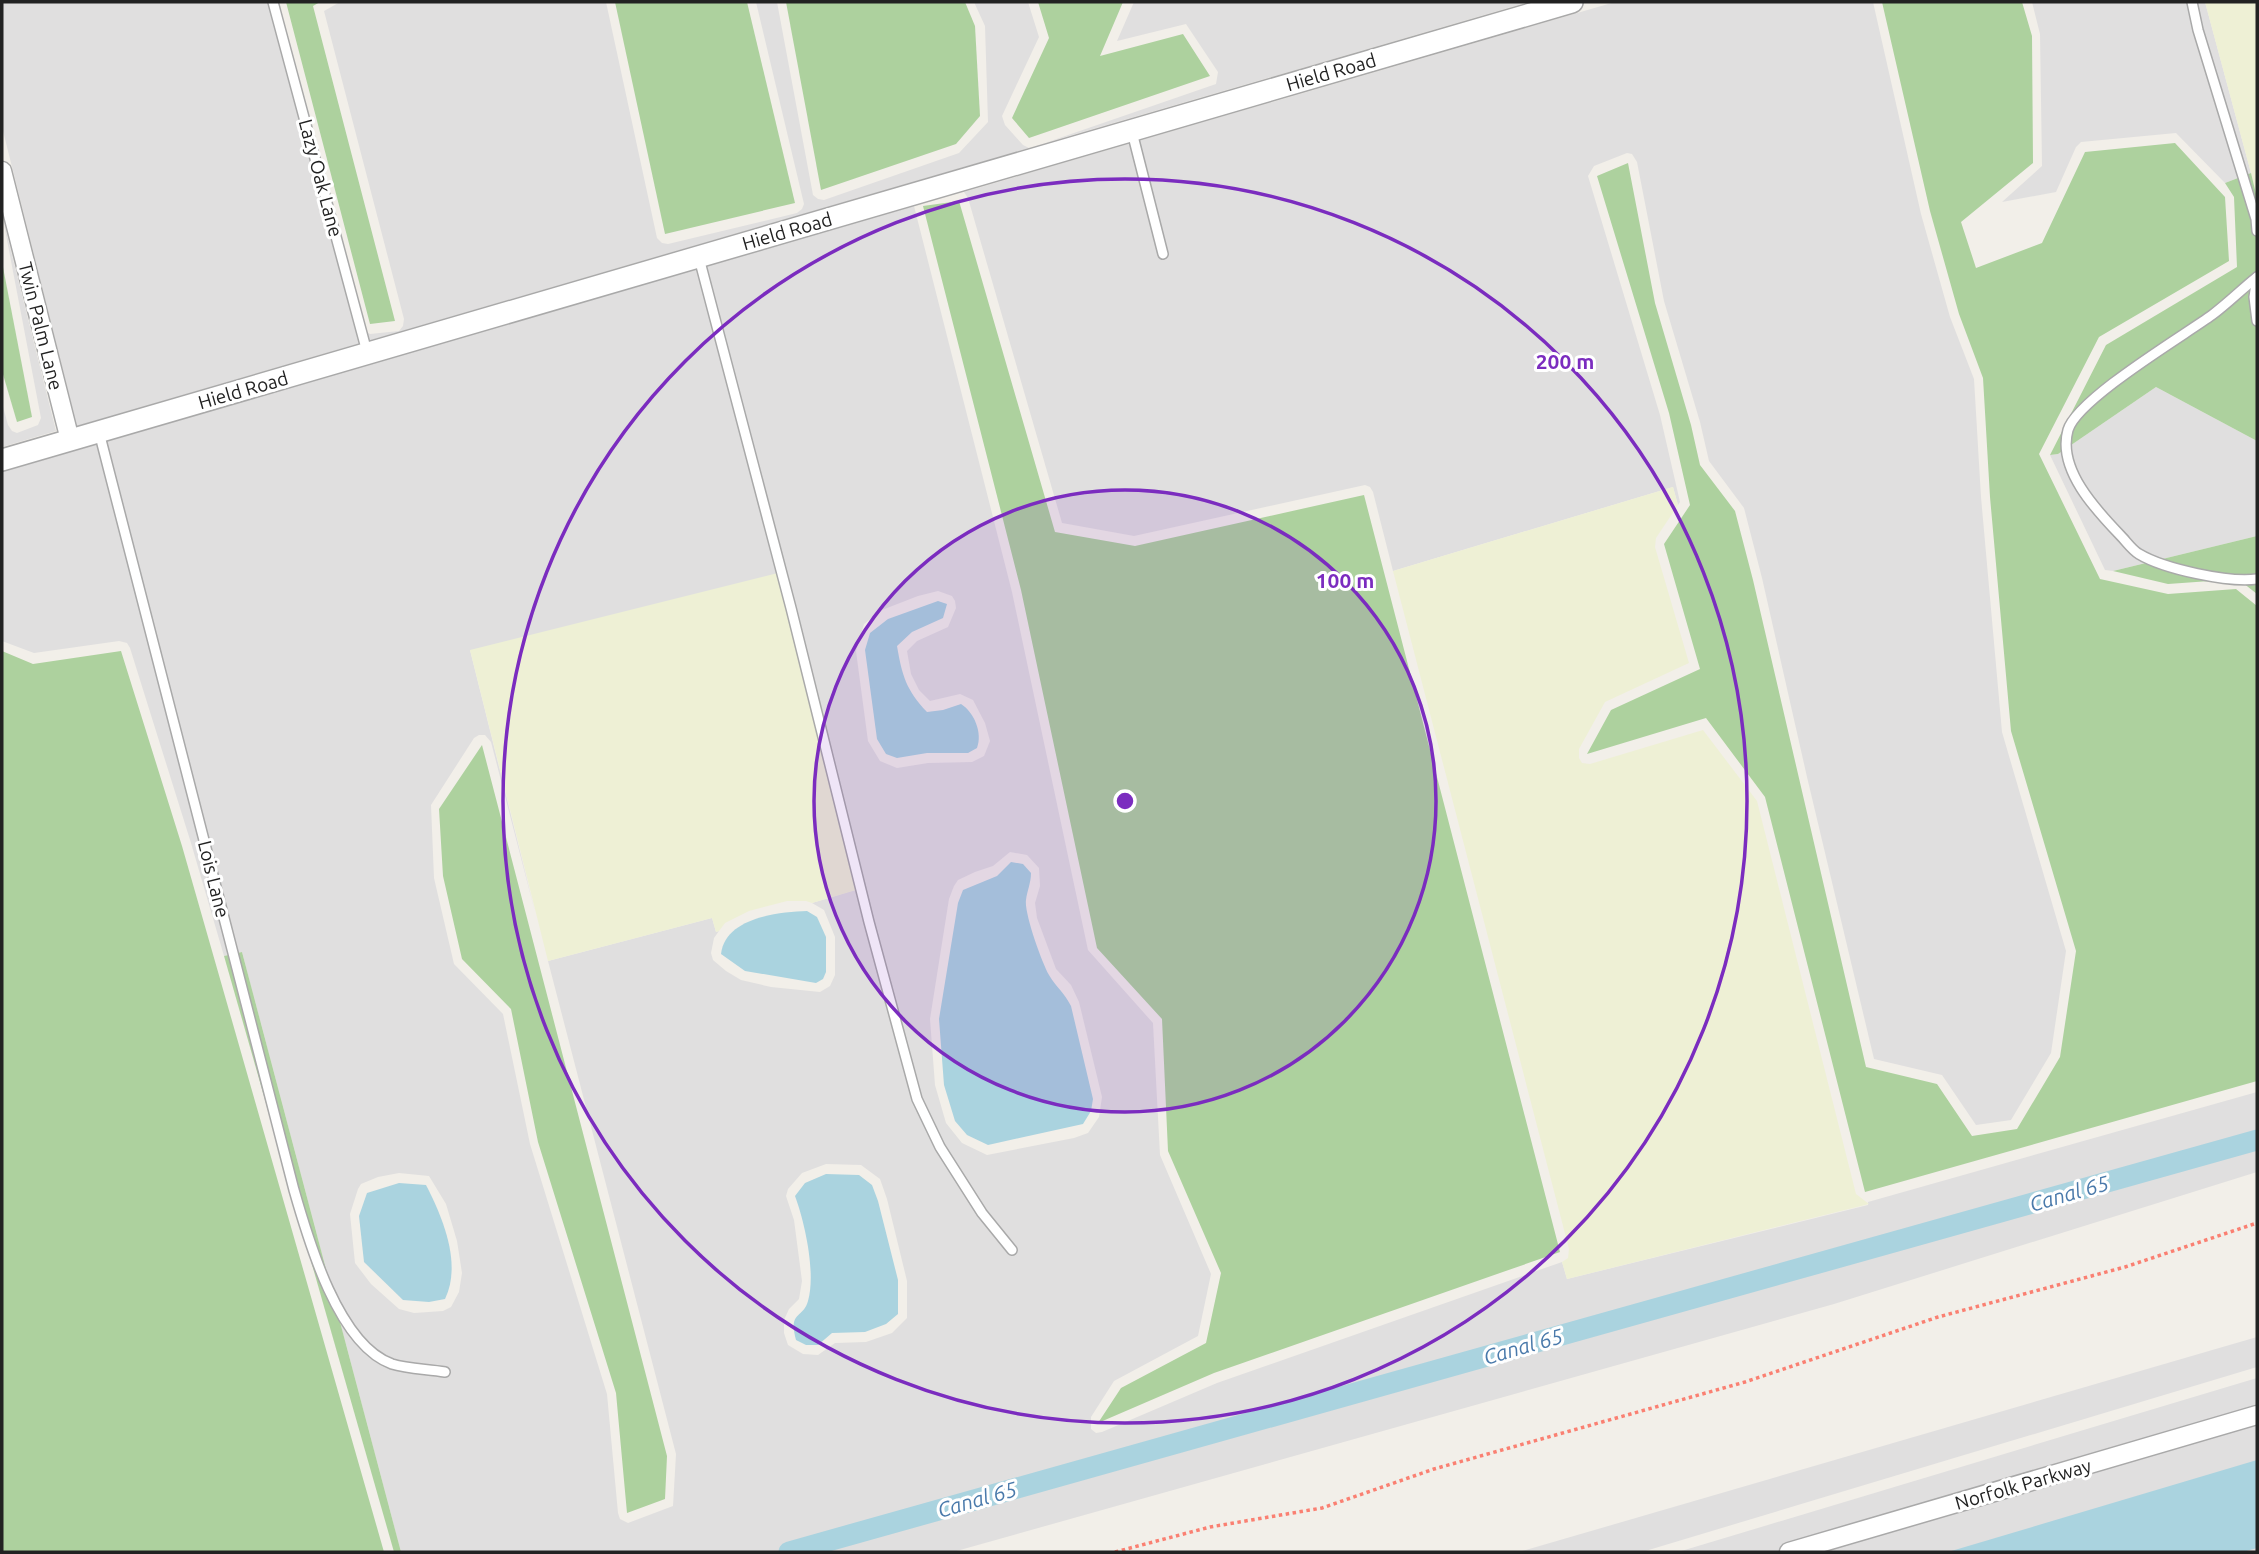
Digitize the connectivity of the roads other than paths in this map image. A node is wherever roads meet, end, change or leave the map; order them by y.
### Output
1 (274, 2) edge
2 (1572, 2) edge
3 (2192, 2) edge
4 (1132, 130) junction
5 (2, 171) edge
6 (2257, 231) edge
7 (1163, 254) dead end
8 (698, 257) junction
9 (2257, 276) edge
10 (2257, 321) edge
11 (368, 353) junction
12 (99, 432) junction
13 (70, 440) junction
14 (2, 460) edge
15 (2257, 579) edge
16 (1012, 1250) dead end
17 (445, 1372) dead end
18 (2257, 1415) edge
19 (1789, 1552) edge

1 - 11 lane, Lazy Oak Lane
2 - 4 street, Hield Road
3 - 6 lane
4 - 7 lane
4 - 8 street, Hield Road
5 - 13 street, Twin Palm Lane
8 - 11 street, Hield Road
8 - 16 lane
9 - 10 lane
9 - 15 lane
11 - 12 street, Hield Road
12 - 13 street, Hield Road
12 - 17 lane, Lois Lane
13 - 14 street, Hield Road
18 - 19 street, Norfolk Parkway

